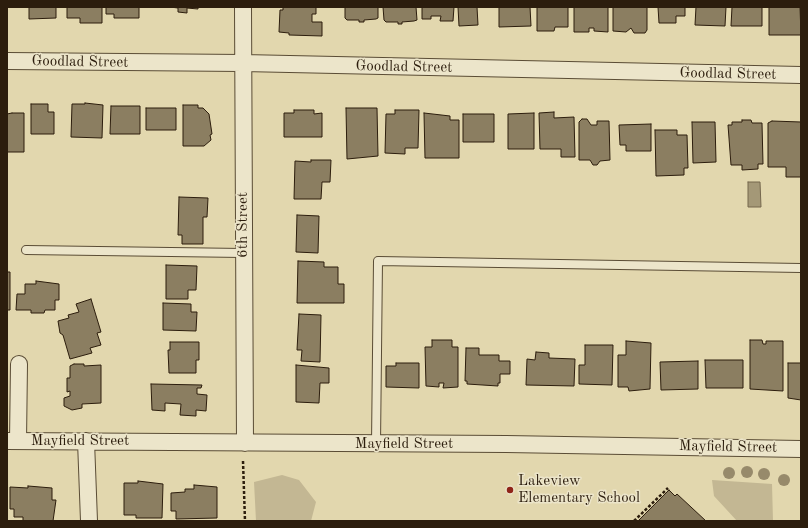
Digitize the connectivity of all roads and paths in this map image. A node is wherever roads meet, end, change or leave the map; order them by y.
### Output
1 (243, 7) edge
2 (7, 61) edge
3 (243, 64) junction
4 (801, 75) edge
5 (26, 250) dead end
6 (243, 253) junction
7 (801, 268) edge
8 (19, 364) dead end
9 (13, 441) edge
10 (86, 441) junction
11 (245, 444) junction
12 (376, 444) junction
13 (801, 449) edge
14 (243, 461) dead end
15 (668, 488) dead end
16 (89, 521) edge
17 (245, 521) edge
18 (634, 521) edge

1 - 3 street, 6th Street
2 - 3 street, Goodlad Street
3 - 4 street, Goodlad Street
3 - 6 street, 6th Street
5 - 6 lane
6 - 11 street, 6th Street
7 - 12 lane
8 - 9 street
9 - 10 street, Mayfield Street
10 - 11 street, Mayfield Street
10 - 16 street
11 - 12 street, Mayfield Street
12 - 13 street, Mayfield Street
14 - 17 path
15 - 18 path

